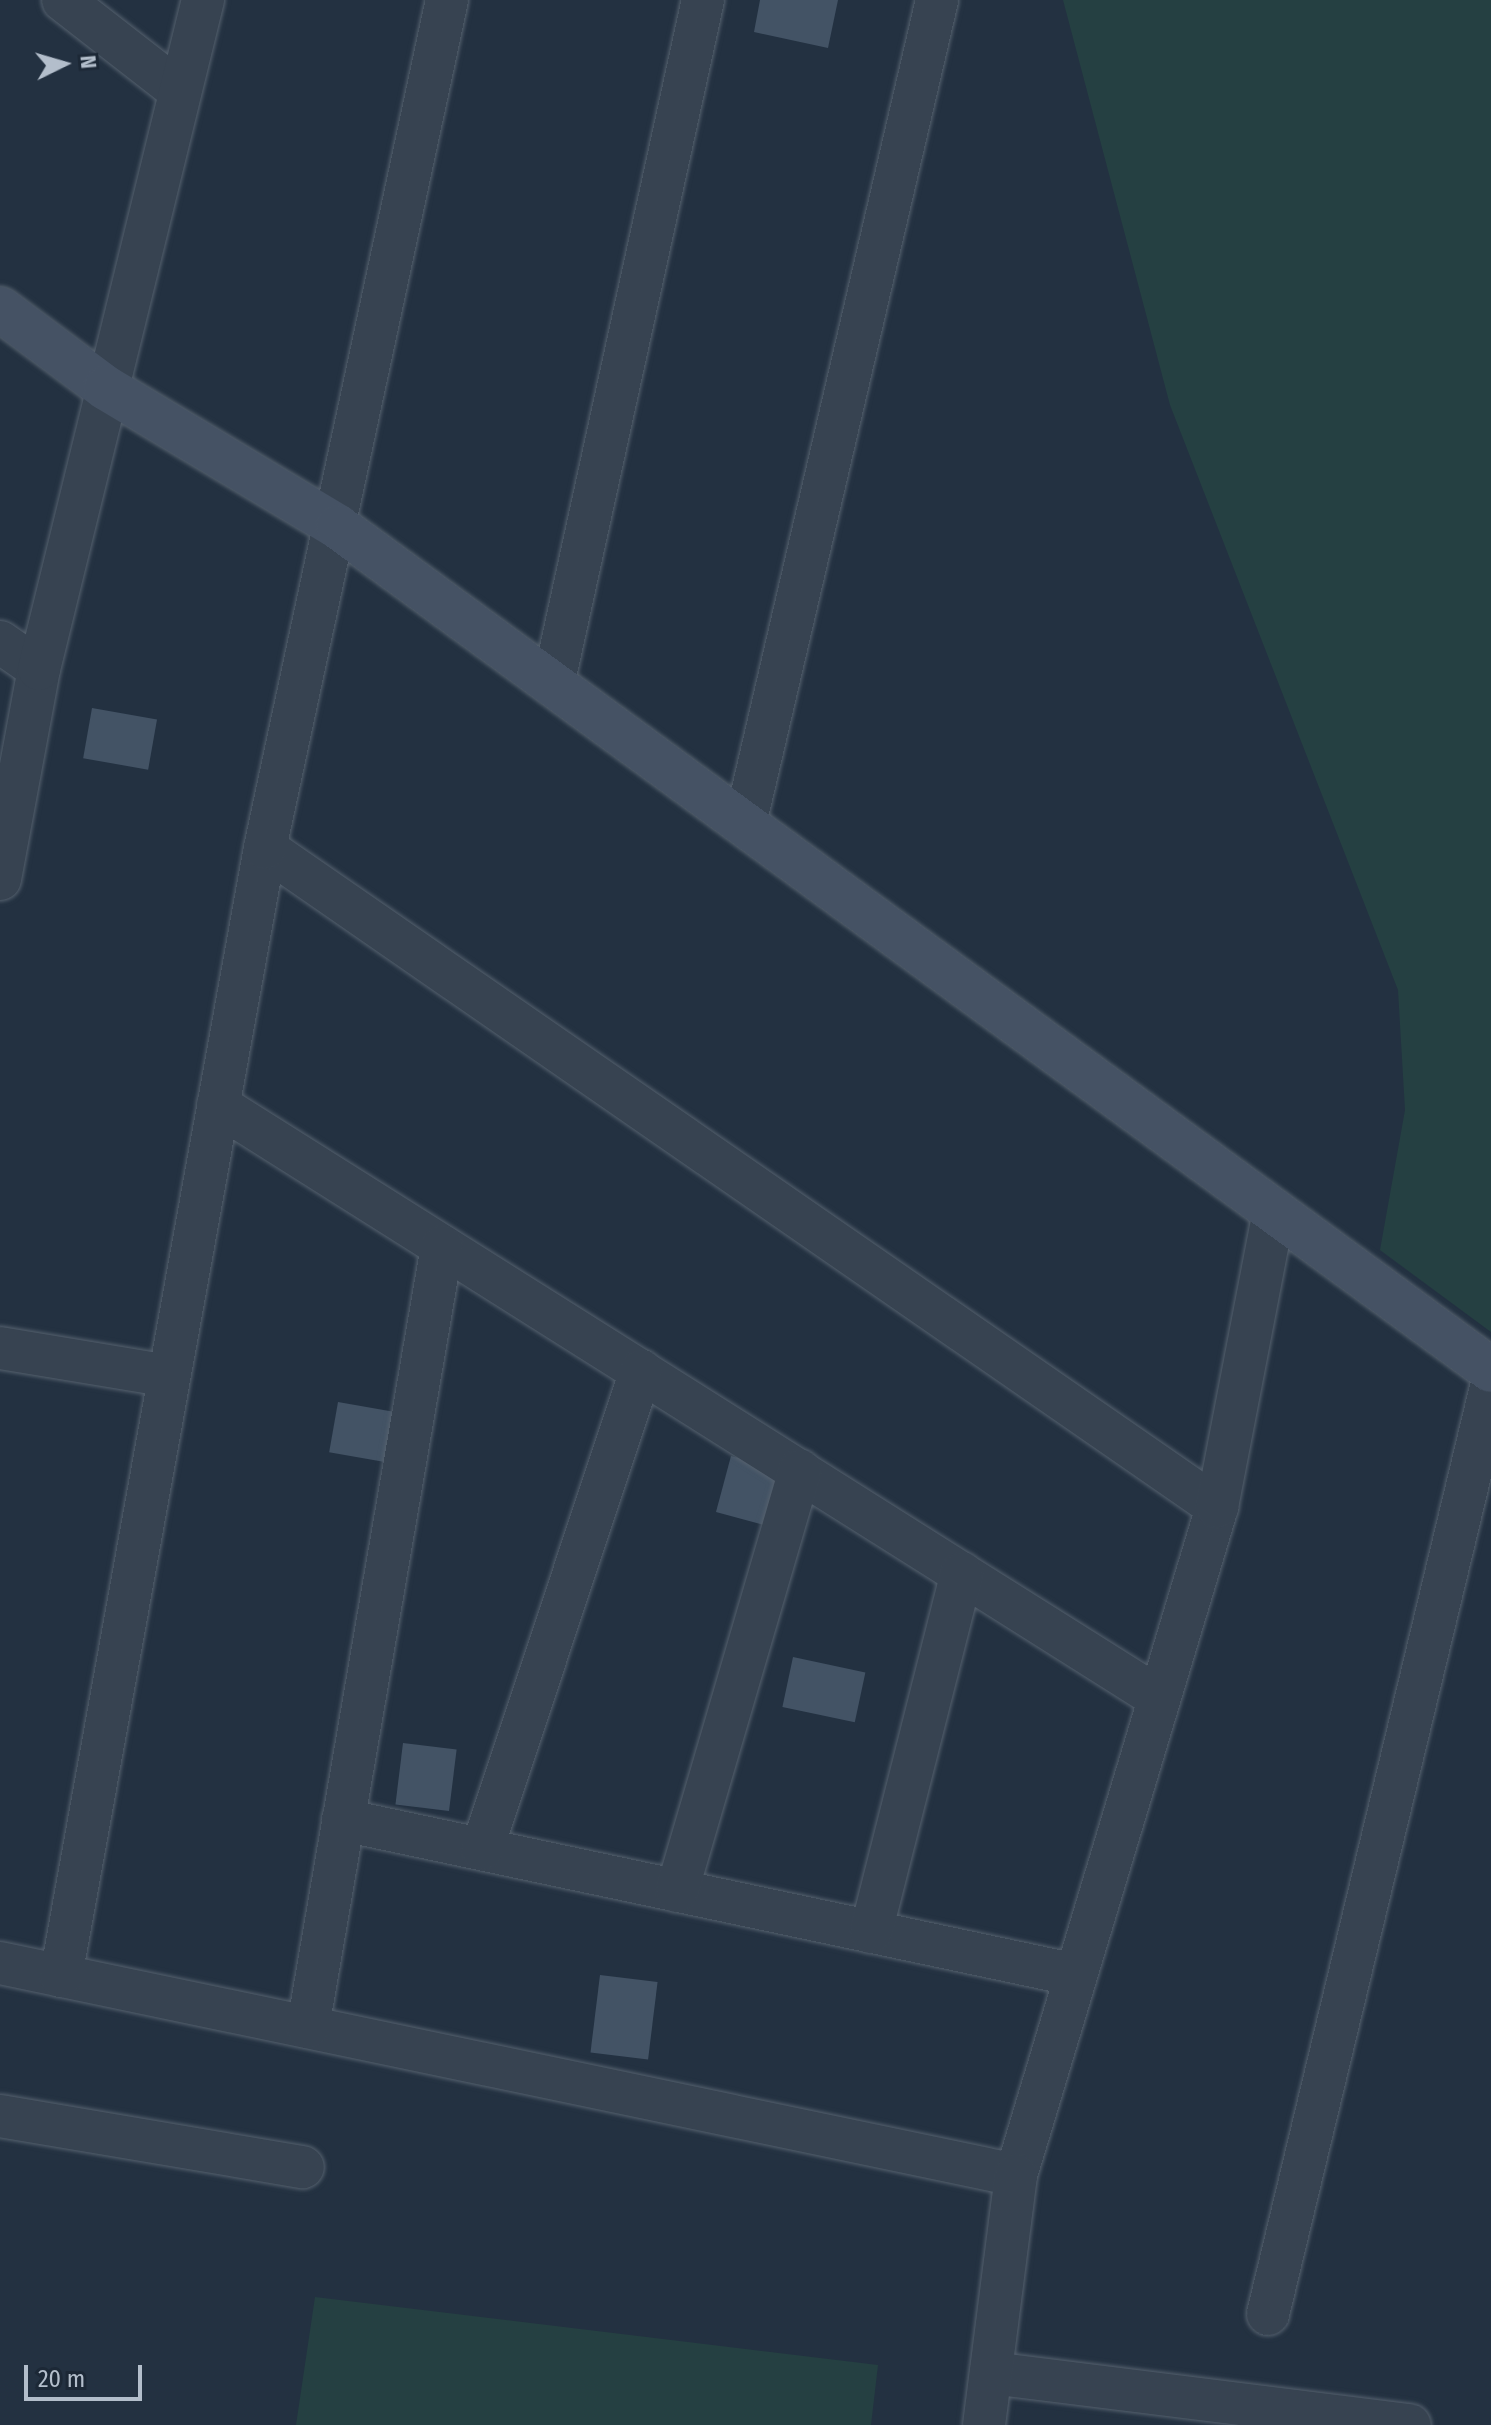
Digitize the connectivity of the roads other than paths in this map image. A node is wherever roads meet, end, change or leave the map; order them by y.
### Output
1 (63, 0) edge
2 (203, 0) edge
3 (447, 0) edge
4 (703, 0) edge
5 (937, 0) edge
6 (180, 91) junction
7 (0, 309) edge
8 (106, 388) junction
9 (338, 527) junction
10 (0, 642) edge
11 (39, 669) junction
12 (553, 685) junction
13 (745, 824) junction
14 (265, 848) junction
15 (0, 879) edge
16 (218, 1105) junction
17 (1274, 1211) junction
18 (442, 1246) junction
19 (0, 1348) edge
20 (1491, 1370) edge
21 (641, 1371) junction
22 (169, 1376) junction
23 (1491, 1387) edge
24 (800, 1471) junction
25 (1217, 1507) junction
26 (962, 1573) junction
27 (1159, 1698) junction
28 (343, 1820) junction
29 (482, 1849) junction
30 (677, 1891) junction
31 (871, 1932) junction
32 (0, 1963) edge
33 (1076, 1975) junction
34 (61, 1976) junction
35 (308, 2027) junction
36 (0, 2116) edge
37 (303, 2167) dead end
38 (1016, 2175) junction
39 (1268, 2314) dead end
40 (991, 2373) junction
41 (984, 2425) edge
42 (1410, 2425) edge

1 - 6 street
2 - 6 street
3 - 9 street
4 - 12 street
5 - 13 street
6 - 8 street
7 - 8 street
8 - 9 street
8 - 11 street
9 - 12 street
9 - 14 street
10 - 11 street
11 - 15 street
12 - 13 street
13 - 17 street
14 - 16 street
14 - 25 street
16 - 18 street
16 - 22 street
17 - 20 street
17 - 25 street
18 - 21 street
18 - 28 street
19 - 22 street
21 - 24 street
21 - 29 street
22 - 34 street
23 - 39 street
24 - 26 street
24 - 30 street
25 - 27 street
26 - 27 street
26 - 31 street
27 - 33 street
28 - 29 street
28 - 35 street
29 - 30 street
30 - 31 street
31 - 33 street
32 - 34 street
33 - 38 street
34 - 35 street
35 - 38 street
36 - 37 street
38 - 40 street
40 - 41 street
40 - 42 street

